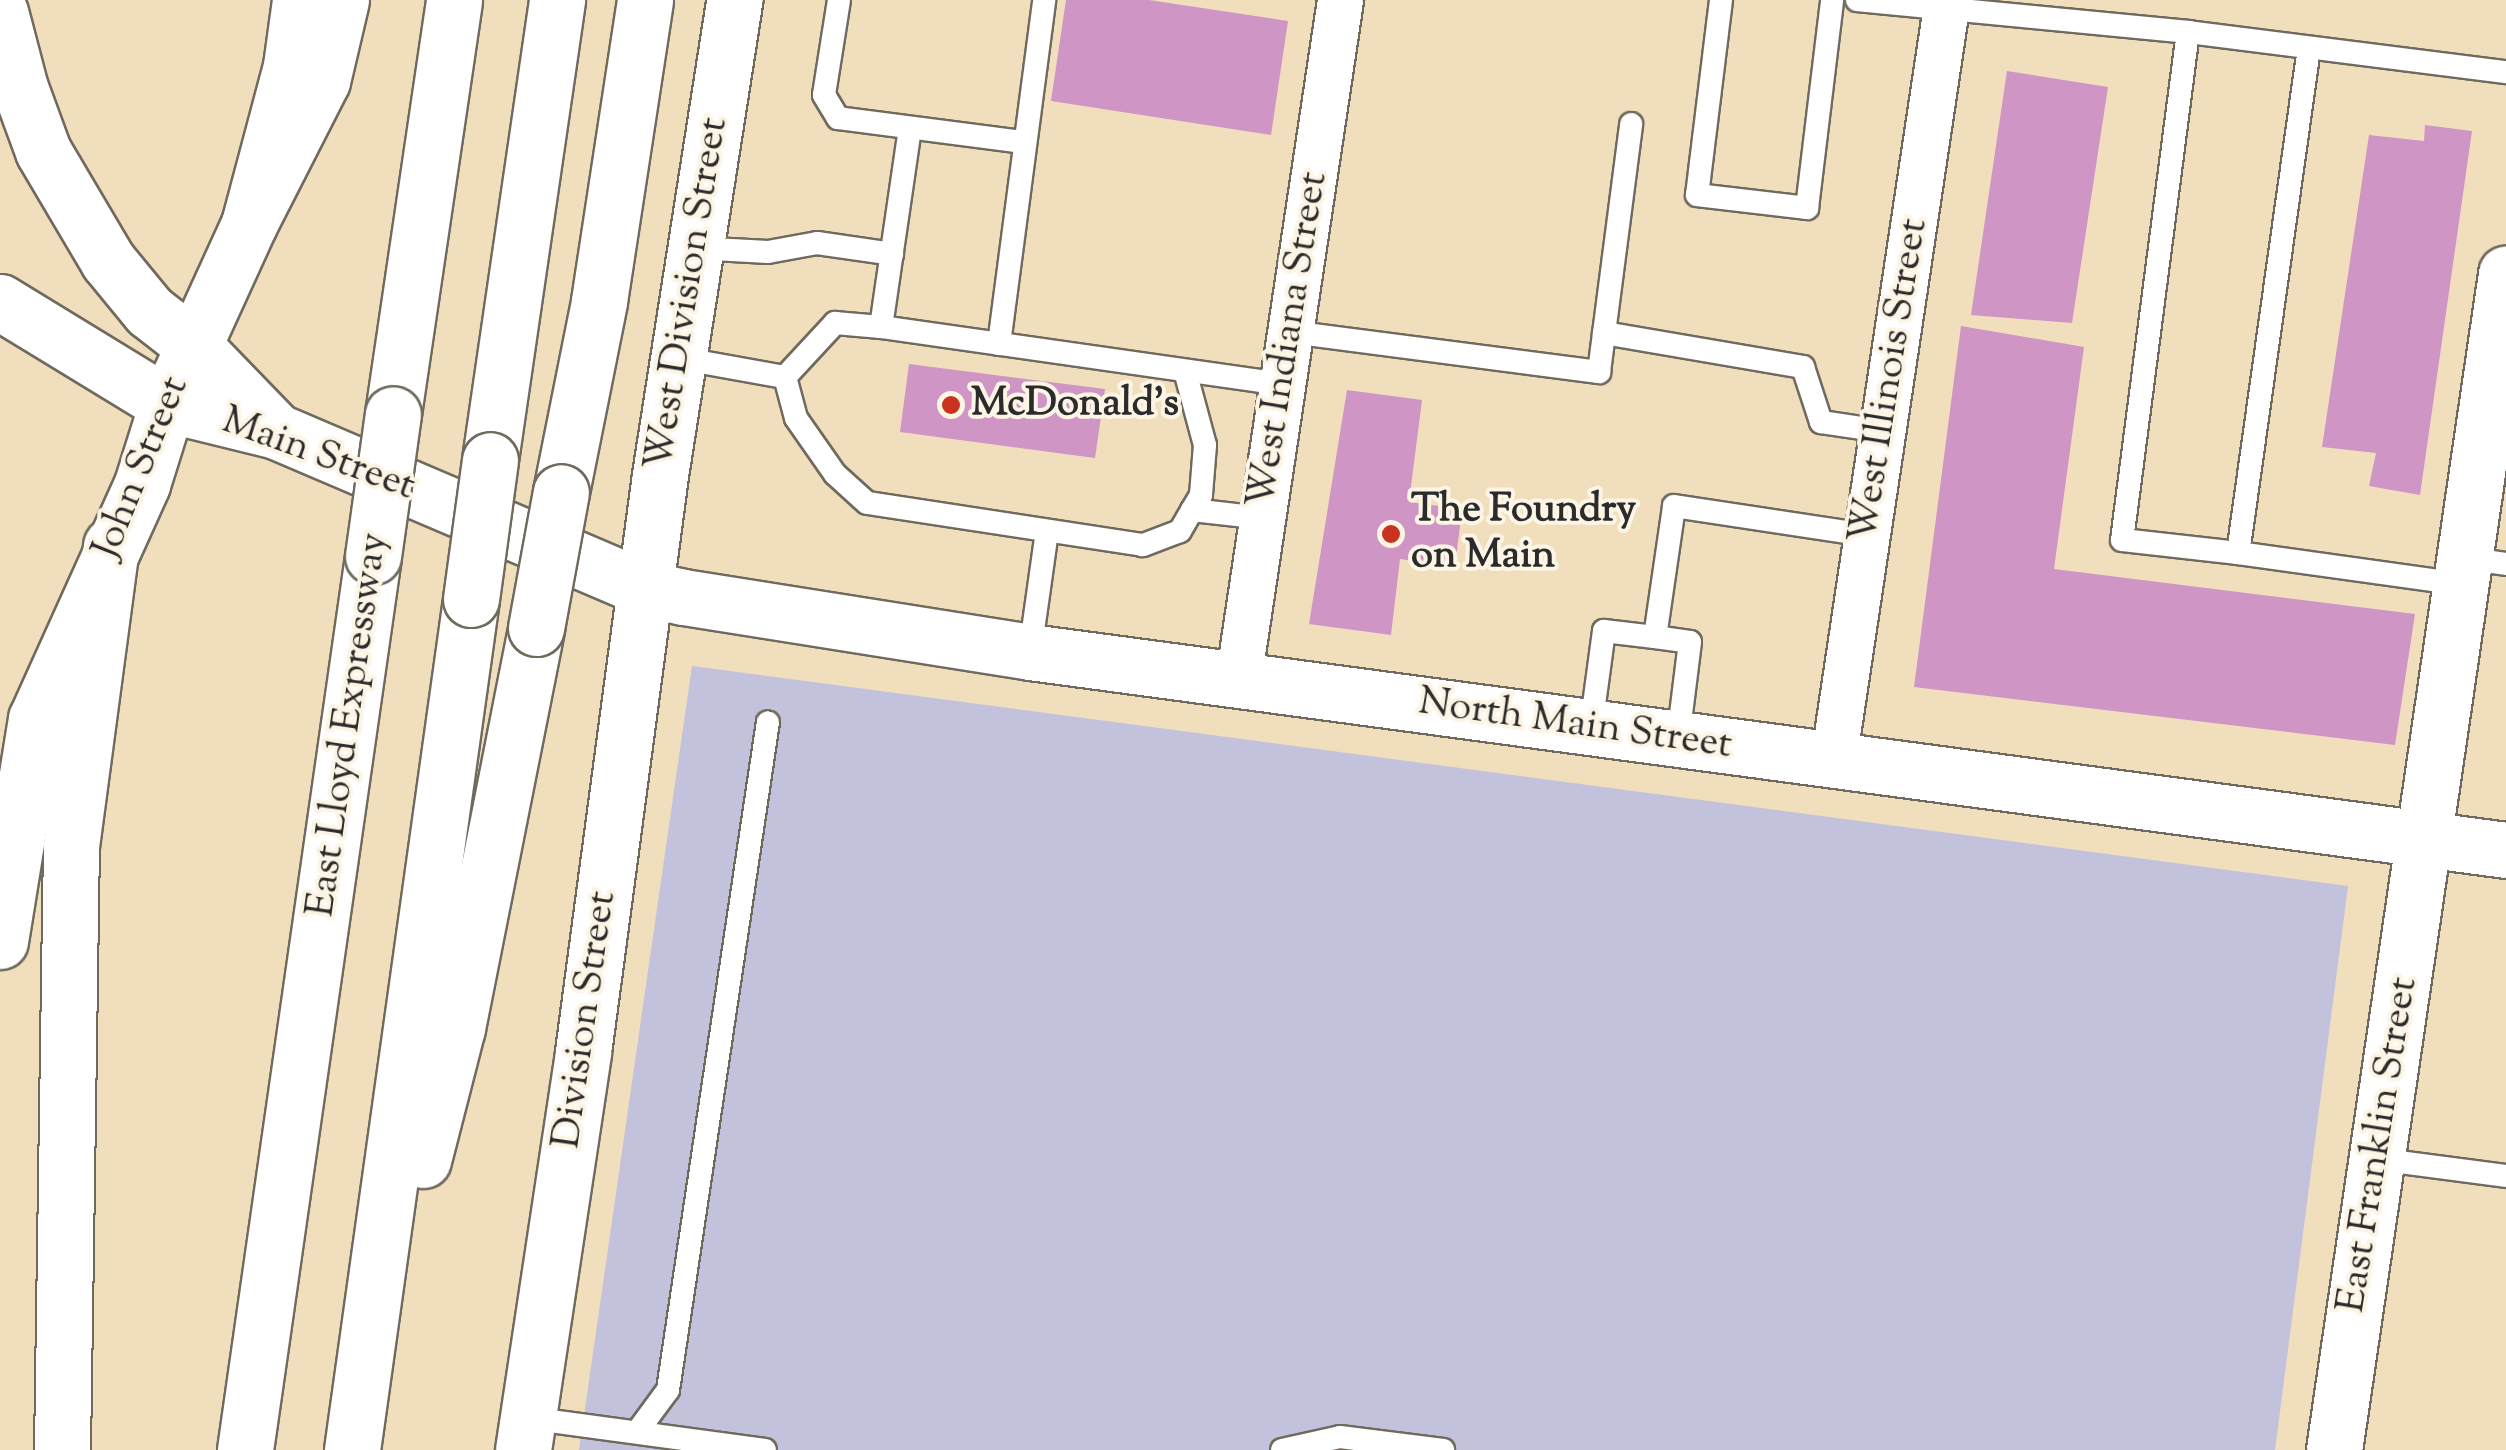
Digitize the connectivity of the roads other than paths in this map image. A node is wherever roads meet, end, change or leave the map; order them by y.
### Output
1 (300, 0) edge
2 (341, 0) edge
3 (454, 0) edge
4 (556, 0) edge
5 (645, 0) edge
6 (734, 0) edge
7 (838, 0) edge
8 (1044, 0) edge
9 (1340, 0) edge
10 (1720, 0) edge
11 (1832, 0) edge
12 (1858, 0) edge
13 (1946, 5) edge
14 (0, 12) edge
15 (2188, 32) junction
16 (2309, 48) junction
17 (2506, 72) edge
18 (1631, 124) dead end
19 (910, 128) junction
20 (1024, 142) junction
21 (249, 224) junction
22 (696, 248) junction
23 (892, 254) junction
24 (2506, 274) edge
25 (0, 302) edge
26 (881, 328) junction
27 (1291, 332) junction
28 (1604, 333) junction
29 (999, 344) junction
30 (194, 346) junction
31 (679, 358) junction
32 (1185, 371) junction
33 (786, 377) junction
34 (1282, 384) junction
35 (167, 404) junction
36 (276, 431) junction
37 (1882, 431) junction
38 (1192, 510) junction
39 (1262, 518) junction
40 (1047, 530) junction
41 (1866, 535) junction
42 (110, 546) junction
43 (2238, 554) junction
44 (2477, 568) edge
45 (646, 589) junction
46 (1655, 637) junction
47 (1030, 652) junction
48 (1238, 680) junction
49 (768, 722) dead end
50 (1591, 727) junction
51 (1678, 738) junction
52 (1833, 761) junction
53 (2424, 839) junction
54 (2506, 850) edge
55 (7, 868) edge
56 (0, 940) edge
57 (2376, 1159) junction
58 (2506, 1176) edge
59 (356, 1427) edge
60 (636, 1432) junction
61 (526, 1434) edge
62 (62, 1450) edge
63 (245, 1450) edge
64 (765, 1450) edge
65 (1282, 1450) edge
66 (1443, 1450) edge
67 (2334, 1450) edge

1 - 21 main road, John Street
2 - 21 main road
3 - 63 main road, East Lloyd Expressway, bridge
4 - 59 main road, bridge
5 - 59 main road, bridge
6 - 22 main road, West Division Street
7 - 19 lane
8 - 20 lane
9 - 27 street, West Indiana Street
10 - 11 lane
12 - 13 lane
13 - 15 lane
13 - 37 street, West Illinois Street
14 - 30 main road
15 - 16 lane
15 - 43 lane
16 - 17 lane
16 - 43 lane
18 - 28 lane
19 - 20 lane
19 - 23 lane
20 - 29 lane
21 - 30 main road, John Street
22 - 23 lane
22 - 31 main road, West Division Street
23 - 26 lane
24 - 44 main road, East Franklin Street
25 - 35 main road, Main Street
26 - 29 lane
26 - 33 lane
27 - 28 lane
27 - 34 street, West Indiana Street
28 - 37 lane
29 - 32 lane
30 - 35 main road, John Street
30 - 36 main road
31 - 33 lane
31 - 45 main road, West Division Street
32 - 34 lane
32 - 38 lane
33 - 40 lane
34 - 39 street, West Indiana Street
35 - 36 main road, Main Street
35 - 42 main road, John Street
36 - 45 main road, Main Street
37 - 41 street, West Illinois Street
38 - 39 lane
38 - 40 lane
39 - 48 street, West Indiana Street
40 - 47 lane
41 - 46 lane
41 - 52 street, West Illinois Street
42 - 55 main road, John Street
42 - 62 main road
43 - 44 lane
44 - 53 main road, East Franklin Street
45 - 47 main road, North Main Street
45 - 61 main road, Division Street
46 - 50 lane
46 - 51 lane
47 - 48 main road, North Main Street
48 - 50 main road, North Main Street
49 - 60 lane
50 - 51 main road, North Main Street
51 - 52 main road, North Main Street
52 - 53 main road, North Main Street
53 - 54 main road, North Main Street
53 - 57 main road, East Franklin Street
55 - 56 main road, John Street
57 - 58 lane
57 - 67 main road, East Franklin Street
60 - 61 lane
60 - 64 lane
65 - 66 lane

